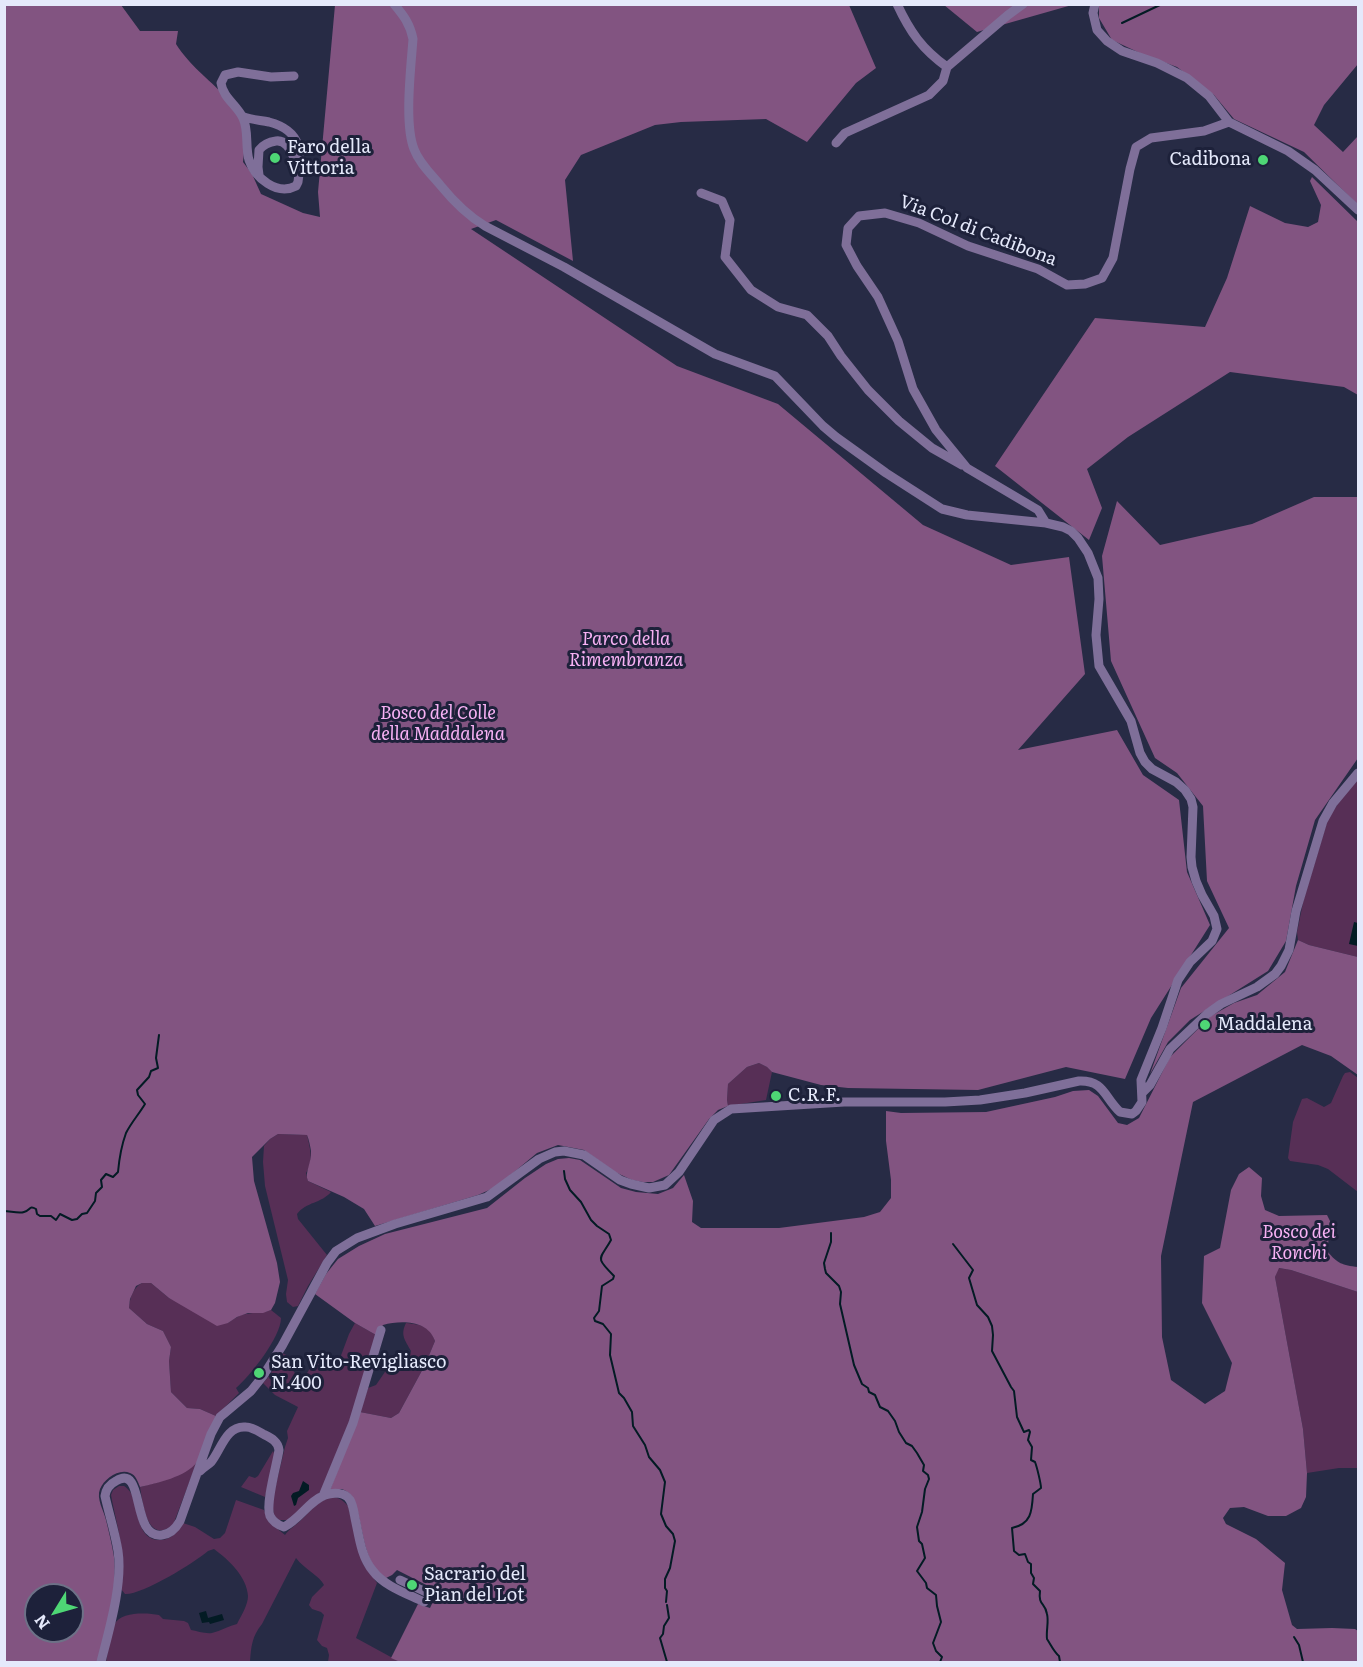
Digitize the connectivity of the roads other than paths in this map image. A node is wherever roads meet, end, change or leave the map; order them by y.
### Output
1 (394, 4) edge
2 (897, 4) edge
3 (1023, 4) edge
4 (1095, 4) edge
5 (947, 67) junction
6 (294, 76) dead end
7 (242, 116) junction
8 (1230, 122) junction
9 (836, 143) dead end
10 (300, 168) junction
11 (260, 176) junction
12 (701, 193) dead end
13 (1359, 210) edge
14 (967, 468) junction
15 (1046, 523) junction
16 (1359, 773) edge
17 (1143, 1092) junction
18 (381, 1330) dead end
19 (198, 1473) junction
20 (323, 1496) junction
21 (400, 1580) dead end
22 (101, 1662) edge

1 - 15 street
2 - 5 street
3 - 5 street
4 - 8 street
5 - 9 street
6 - 7 street
7 - 10 street
7 - 11 street
8 - 13 street
8 - 14 street, Via Col di Cadibona
10 - 11 street
10 - 11 street
12 - 14 street, Via Col di Cadibona
14 - 15 street, Via Col di Cadibona
15 - 17 street
16 - 17 street
17 - 19 street
18 - 20 street
19 - 20 street
19 - 22 street
20 - 21 street

